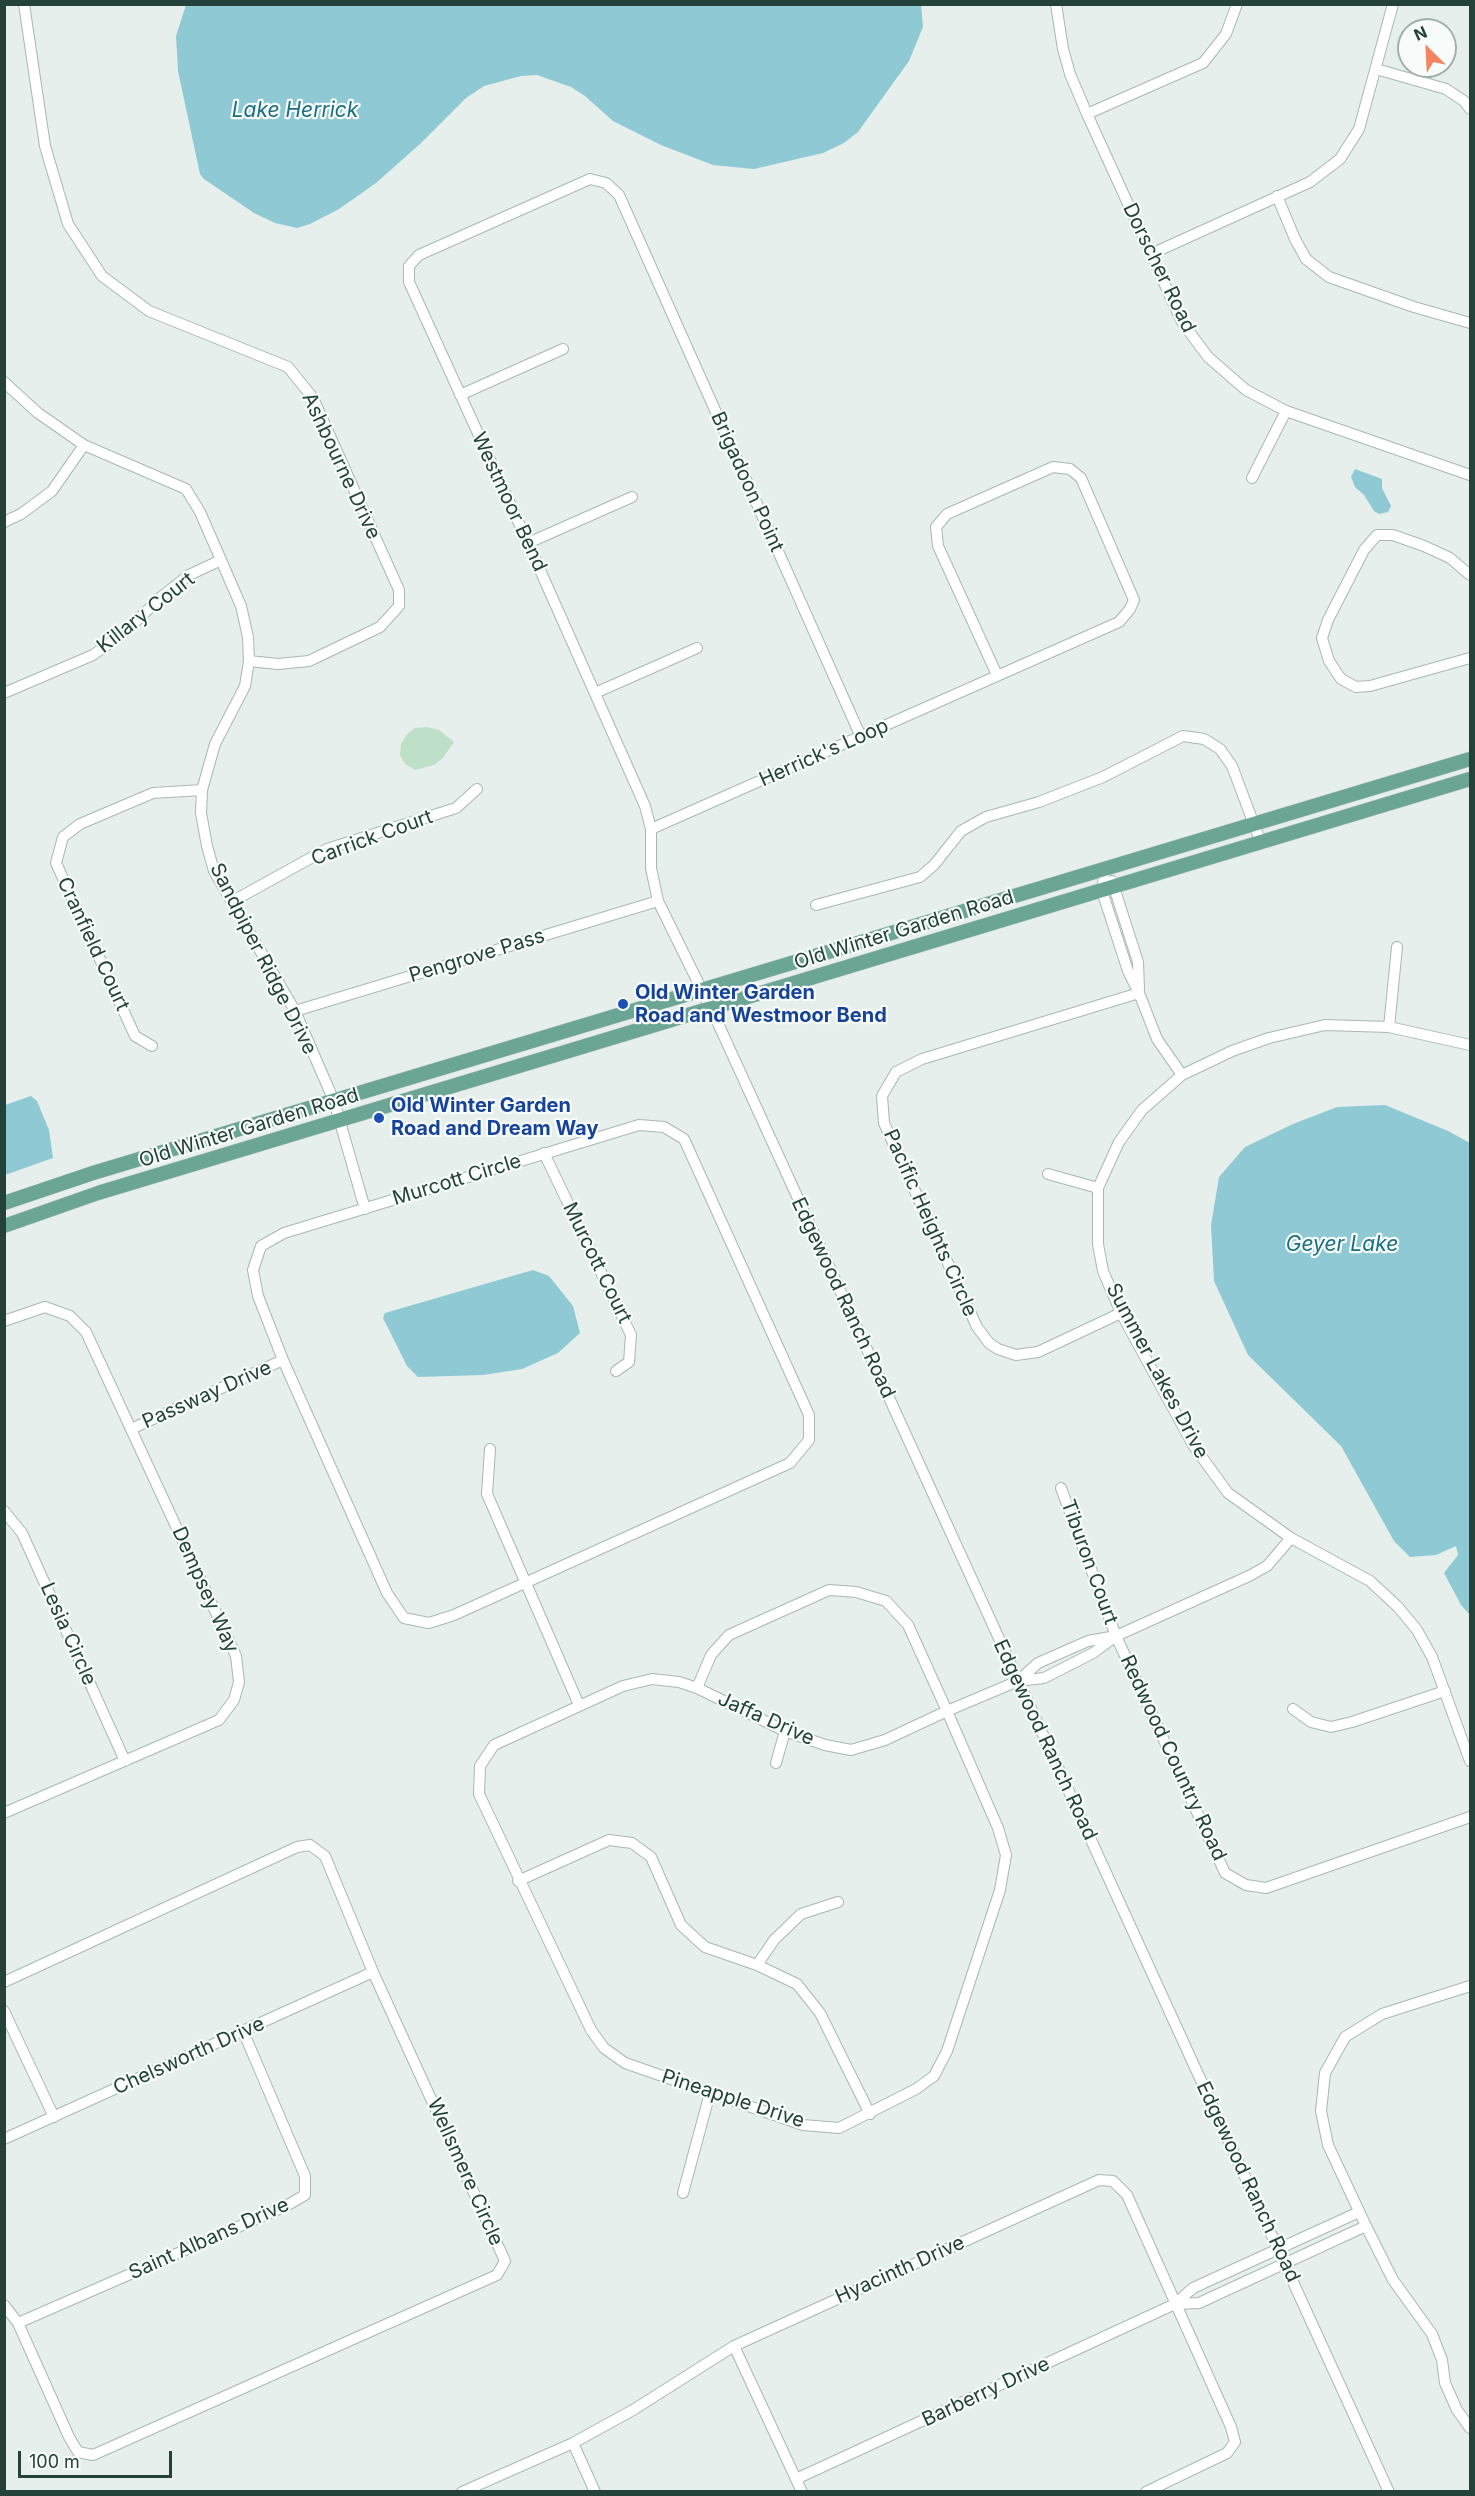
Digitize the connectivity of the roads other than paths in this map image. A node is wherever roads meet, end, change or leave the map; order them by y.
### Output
1 (24, 4) edge
2 (1056, 4) edge
3 (1393, 4) edge
4 (1236, 5) edge
5 (1376, 69) junction
6 (1470, 109) edge
7 (1087, 114) junction
8 (1276, 196) junction
9 (633, 226) joint
10 (1150, 254) junction
11 (1470, 323) edge
12 (563, 349) dead end
13 (4, 382) edge
14 (460, 395) junction
15 (1286, 411) junction
16 (84, 445) junction
17 (1470, 475) edge
18 (1252, 478) dead end
19 (632, 497) dead end
20 (4, 522) edge
21 (528, 543) junction
22 (221, 560) junction
23 (1469, 570) edge
24 (698, 648) dead end
25 (1470, 658) edge
26 (249, 661) junction
27 (997, 675) junction
28 (4, 693) edge
29 (595, 693) junction
30 (861, 737) junction
31 (1470, 759) edge
32 (1470, 779) edge
33 (477, 789) dead end
34 (202, 790) junction
35 (1254, 824) junction
36 (651, 830) junction
37 (1261, 843) junction
38 (1105, 870) junction
39 (1108, 889) junction
40 (232, 901) junction
41 (658, 902) junction
42 (816, 905) dead end
43 (1397, 947) dead end
44 (702, 989) junction
45 (1139, 993) junction
46 (711, 1008) junction
47 (295, 1011) junction
48 (1389, 1027) junction
49 (152, 1046) dead end
50 (1470, 1046) edge
51 (1182, 1075) junction
52 (333, 1101) junction
53 (341, 1120) junction
54 (544, 1153) junction
55 (1048, 1174) dead end
56 (1098, 1188) junction
57 (4, 1203) edge
58 (365, 1209) junction
59 (4, 1226) edge
60 (1121, 1313) junction
61 (4, 1322) edge
62 (283, 1360) junction
63 (616, 1371) dead end
64 (131, 1429) junction
65 (490, 1449) dead end
66 (1061, 1488) dead end
67 (4, 1511) edge
68 (1291, 1538) junction
69 (525, 1584) junction
70 (1116, 1635) junction
71 (1018, 1681) junction
72 (697, 1688) junction
73 (1445, 1691) junction
74 (579, 1705) junction
75 (1293, 1709) dead end
76 (947, 1711) junction
77 (785, 1731) junction
78 (125, 1761) junction
79 (1470, 1761) edge
80 (776, 1763) dead end
81 (4, 1813) edge
82 (1470, 1817) edge
83 (518, 1881) junction
84 (838, 1902) dead end
85 (757, 1965) junction
86 (374, 1972) junction
87 (4, 1982) edge
88 (1470, 1986) edge
89 (4, 2011) edge
90 (243, 2031) junction
91 (710, 2093) junction
92 (870, 2114) junction
93 (54, 2117) junction
94 (4, 2139) edge
95 (683, 2193) dead end
96 (1359, 2212) junction
97 (1365, 2226) junction
98 (1278, 2249) junction
99 (1285, 2264) junction
100 (1175, 2304) junction
101 (4, 2305) edge
102 (18, 2323) junction
103 (734, 2346) junction
104 (1470, 2427) edge
105 (573, 2443) junction
106 (796, 2479) junction
107 (462, 2492) edge
108 (595, 2492) edge
109 (802, 2492) edge
110 (1146, 2492) edge
111 (1389, 2492) edge

1 - 26 street, Ashbourne Drive
2 - 7 street, Dorscher Road
3 - 5 street
4 - 7 street
5 - 6 street
5 - 8 street
7 - 10 street, Dorscher Road
8 - 10 street
8 - 11 street
9 - 14 street, Westmoor Bend
9 - 30 street, Brigadoon Point
10 - 15 street, Dorscher Road
12 - 14 street
13 - 16 street, Sandpiper Ridge Drive
14 - 21 street, Westmoor Bend
15 - 17 street, Dorscher Road
15 - 18 street
16 - 20 street
16 - 22 street, Sandpiper Ridge Drive
19 - 21 street
21 - 29 street, Westmoor Bend
22 - 26 street, Sandpiper Ridge Drive
22 - 28 street, Killary Court
23 - 25 street
24 - 29 street
26 - 34 street, Sandpiper Ridge Drive
27 - 27 street, Herrick's Loop
27 - 30 street, Herrick's Loop
29 - 36 street, Westmoor Bend
30 - 36 street, Herrick's Loop
31 - 35 main road, Old Winter Garden Road
32 - 37 main road, Old Winter Garden Road
33 - 40 street, Carrick Court
34 - 40 street, Sandpiper Ridge Drive
34 - 49 street, Cranfield Court
35 - 37 street
35 - 38 main road, Old Winter Garden Road
35 - 42 street
36 - 41 street, Westmoor Bend
37 - 39 main road, Old Winter Garden Road
38 - 39 street
38 - 44 main road, Old Winter Garden Road
39 - 45 street
39 - 46 main road, Old Winter Garden Road
40 - 47 street, Sandpiper Ridge Drive
41 - 44 street, Westmoor Bend
41 - 47 street, Pengrove Pass
43 - 48 street
44 - 46 street, Edgewood Ranch Road
44 - 52 main road, Old Winter Garden Road
45 - 51 street
45 - 60 street, Pacific Heights Circle
46 - 53 main road, Old Winter Garden Road
46 - 71 street, Edgewood Ranch Road
47 - 52 street, Sandpiper Ridge Drive
48 - 50 street, Summer Lakes Drive
48 - 51 street, Summer Lakes Drive
51 - 56 street, Summer Lakes Drive
52 - 53 street, Sandpiper Ridge Drive
52 - 57 main road, Old Winter Garden Road
53 - 58 street, Sandpiper Ridge Drive
53 - 59 main road, Old Winter Garden Road
54 - 58 street, Murcott Circle
54 - 63 street, Murcott Court
54 - 69 street, Murcott Circle
55 - 56 street
56 - 60 street, Summer Lakes Drive
58 - 62 street, Murcott Circle
60 - 68 street, Summer Lakes Drive
61 - 64 street, Dempsey Way
62 - 64 street, Passway Drive
62 - 69 street, Murcott Circle
64 - 78 street, Dempsey Way
65 - 69 street
66 - 70 street, Tiburon Court
67 - 78 street, Lesia Circle
68 - 70 street, Jaffa Drive
68 - 73 street, Summer Lakes Drive
69 - 74 street
70 - 71 street, Jaffa Drive
70 - 82 street, Redwood Country Road
71 - 76 street, Jaffa Drive
71 - 98 street, Edgewood Ranch Road
72 - 74 street, Jaffa Drive
72 - 76 street, Pineapple Drive
72 - 77 street, Jaffa Drive
73 - 75 street
73 - 79 street, Summer Lakes Drive
74 - 83 street, Pineapple Drive
76 - 77 street, Jaffa Drive
76 - 92 street, Pineapple Drive
77 - 80 street
78 - 81 street, Dempsey Way
83 - 85 street
83 - 91 street, Pineapple Drive
84 - 85 street
85 - 92 street
86 - 87 street, Wellsmere Circle
86 - 90 street, Chelsworth Drive
86 - 102 street, Wellsmere Circle
88 - 96 street
89 - 93 street
90 - 93 street, Chelsworth Drive
90 - 102 street, Saint Albans Drive
91 - 92 street, Pineapple Drive
91 - 95 street
93 - 94 street, Chelsworth Drive
96 - 97 street
96 - 98 street, Barberry Drive
97 - 99 street, Barberry Drive
97 - 104 street
98 - 99 street, Edgewood Ranch Road
98 - 100 street, Barberry Drive
99 - 100 street, Barberry Drive
99 - 111 street, Edgewood Ranch Road
100 - 103 street, Hyacinth Drive
100 - 106 street, Barberry Drive
100 - 110 street, Hyacinth Drive
101 - 102 street, Wellsmere Circle
103 - 105 street, Hyacinth Drive
103 - 106 street
105 - 107 street, Hyacinth Drive
105 - 108 street
106 - 109 street

